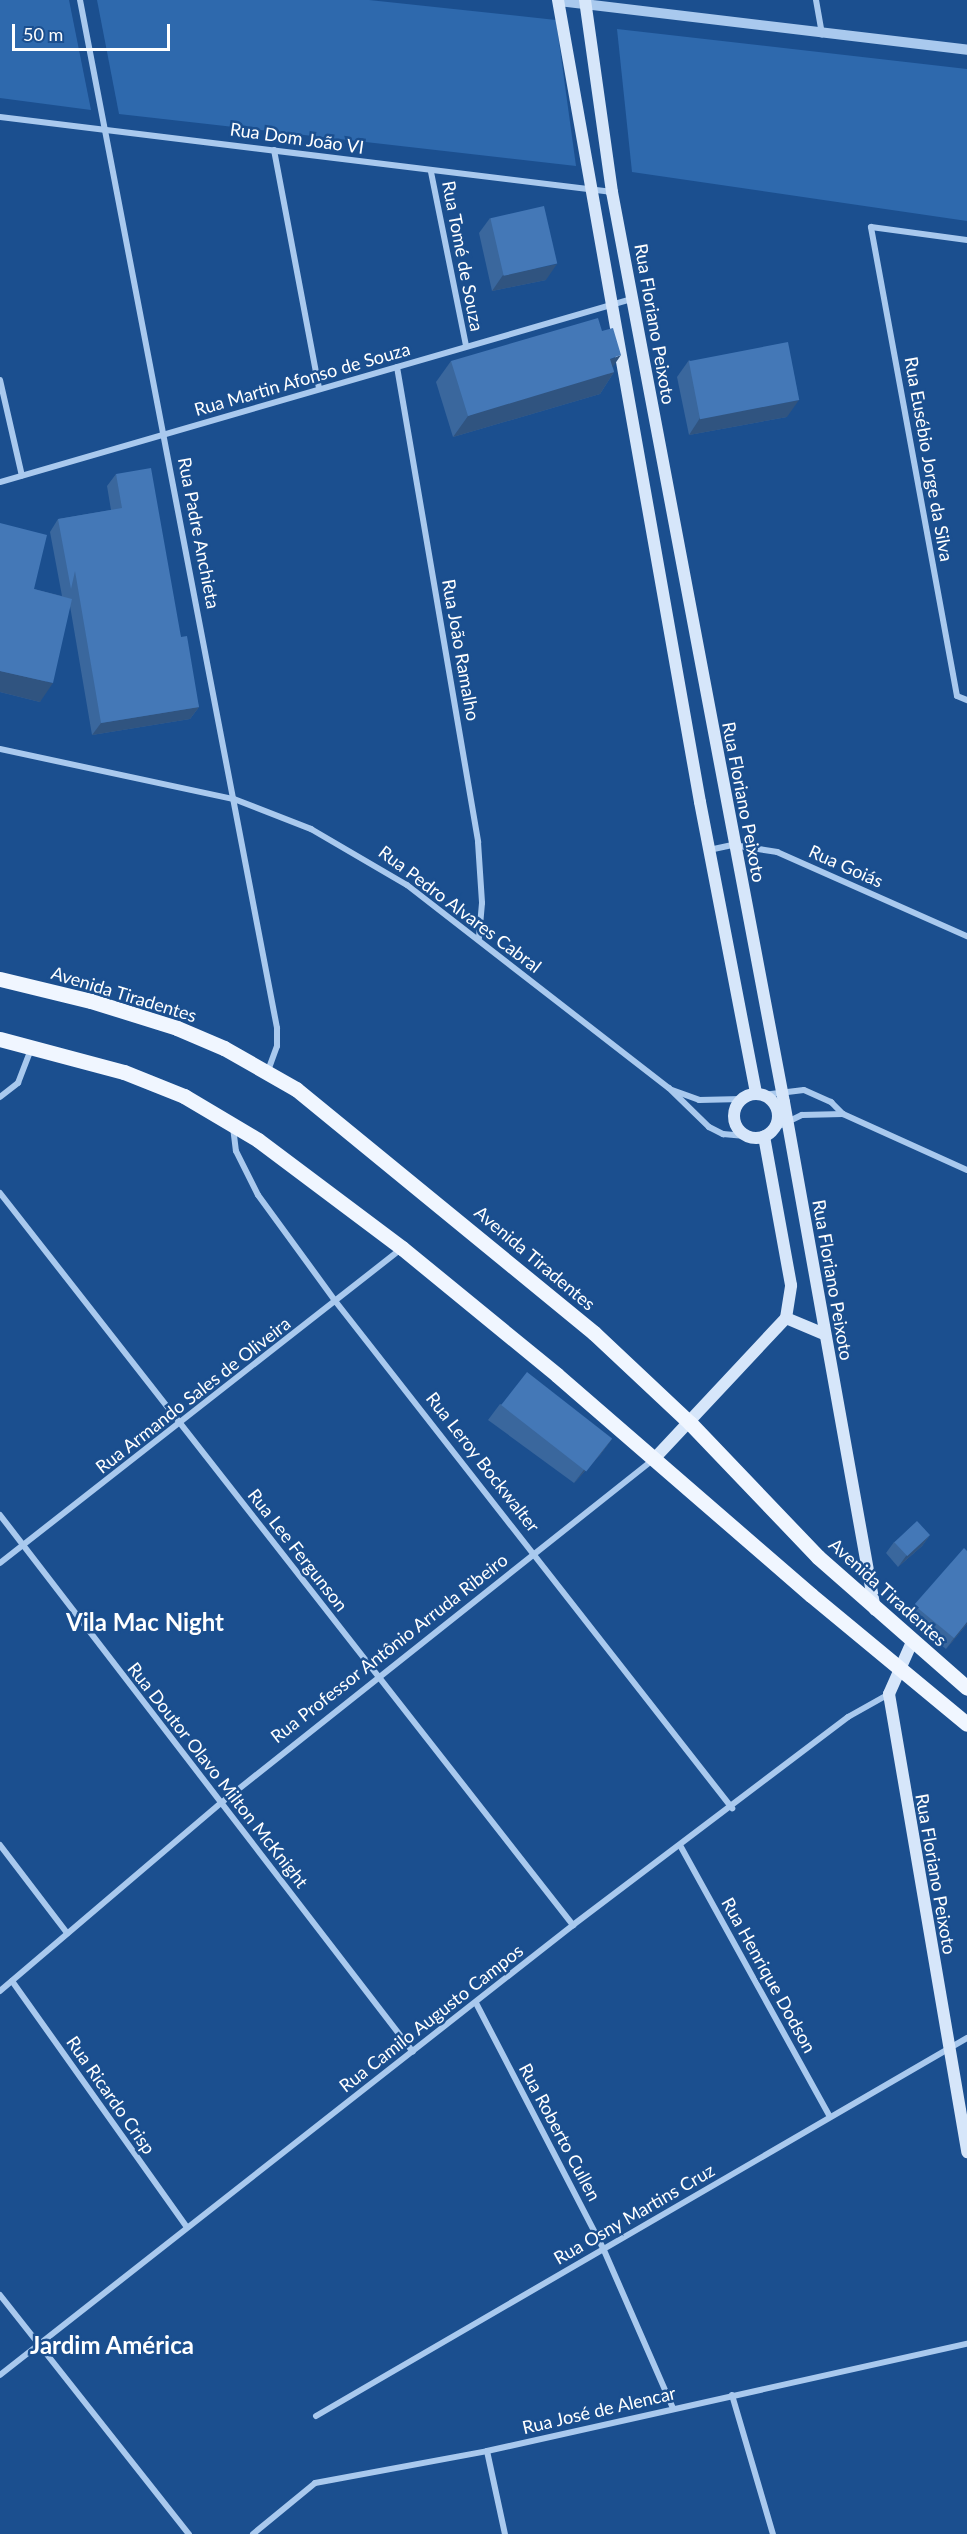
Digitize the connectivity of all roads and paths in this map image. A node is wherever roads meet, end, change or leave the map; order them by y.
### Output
1 (80, 0) edge
2 (555, 0) edge
3 (816, 0) edge
4 (585, 4) edge
5 (822, 34) junction
6 (967, 50) edge
7 (0, 117) edge
8 (106, 129) junction
9 (274, 150) junction
10 (431, 172) junction
11 (591, 189) junction
12 (612, 192) junction
13 (967, 240) edge
14 (632, 299) junction
15 (611, 303) junction
16 (466, 346) junction
17 (397, 368) junction
18 (0, 380) edge
19 (319, 389) junction
20 (165, 435) junction
21 (22, 476) junction
22 (0, 482) edge
23 (967, 693) edge
24 (957, 696) junction
25 (967, 700) edge
26 (0, 749) edge
27 (234, 799) junction
28 (733, 845) junction
29 (709, 850) junction
30 (967, 936) edge
31 (478, 939) junction
32 (0, 979) edge
33 (0, 1039) edge
34 (32, 1046) junction
35 (268, 1072) junction
36 (669, 1088) junction
37 (782, 1091) junction
38 (760, 1094) junction
39 (0, 1097) edge
40 (742, 1099) junction
41 (843, 1114) junction
42 (788, 1122) junction
43 (232, 1124) junction
44 (769, 1133) junction
45 (748, 1136) junction
46 (967, 1170) edge
47 (0, 1193) edge
48 (402, 1248) junction
49 (336, 1302) junction
50 (786, 1318) junction
51 (824, 1334) junction
52 (690, 1422) junction
53 (181, 1424) junction
54 (654, 1459) junction
55 (0, 1515) edge
56 (24, 1546) junction
57 (537, 1555) junction
58 (0, 1563) edge
59 (875, 1610) junction
60 (912, 1642) junction
61 (898, 1668) junction
62 (379, 1678) junction
63 (967, 1688) edge
64 (889, 1694) junction
65 (967, 1724) edge
66 (221, 1803) junction
67 (732, 1808) junction
68 (0, 1845) edge
69 (681, 1847) junction
70 (573, 1925) junction
71 (67, 1933) junction
72 (12, 1981) junction
73 (0, 1991) edge
74 (476, 2003) junction
75 (967, 2038) edge
76 (947, 2049) junction
77 (413, 2052) junction
78 (830, 2117) junction
79 (967, 2152) edge
80 (187, 2227) junction
81 (603, 2248) junction
82 (0, 2295) edge
83 (41, 2343) junction
84 (967, 2344) edge
85 (0, 2375) edge
86 (732, 2395) junction
87 (673, 2408) junction
88 (316, 2416) dead end
89 (487, 2451) junction
90 (189, 2534) edge
91 (253, 2534) edge
92 (505, 2534) edge
93 (774, 2534) edge

1 - 8 street, Rua Padre Anchieta
2 - 4 street
2 - 11 main road
3 - 5 street
4 - 5 street
4 - 12 main road, Rua Floriano Peixoto
5 - 6 street
7 - 8 street, Rua Dom João VI
8 - 9 street, Rua Dom João VI
8 - 20 street, Rua Padre Anchieta
9 - 10 street, Rua Dom João VI
9 - 19 street
10 - 11 street, Rua Dom João VI
10 - 16 street, Rua Tomé de Souza
11 - 12 street, Rua Dom João VI
11 - 15 main road
12 - 14 main road, Rua Floriano Peixoto
13 - 24 street, Rua Eusébio Jorge da Silva
14 - 15 street, Rua Martin Afonso de Souza
14 - 28 main road, Rua Floriano Peixoto
15 - 16 street, Rua Martin Afonso de Souza
15 - 29 main road
16 - 17 street, Rua Martin Afonso de Souza
17 - 19 street, Rua Martin Afonso de Souza
17 - 31 street, Rua João Ramalho
18 - 21 street
19 - 20 street, Rua Martin Afonso de Souza
20 - 21 street, Rua Martin Afonso de Souza
20 - 27 street, Rua Padre Anchieta
21 - 22 street, Rua Martin Afonso de Souza
23 - 24 street
24 - 25 street
26 - 27 street, Rua Pedro Alvares Cabral
27 - 31 street, Rua Pedro Alvares Cabral
27 - 35 street, Rua Padre Anchieta
28 - 29 street, Rua Goiás
28 - 30 street, Rua Goiás
28 - 37 main road, Rua Floriano Peixoto
29 - 38 main road
31 - 36 street, Rua Pedro Alvares Cabral
32 - 35 main road, Avenida Tiradentes
33 - 34 main road
34 - 39 street
34 - 43 main road
35 - 52 main road, Avenida Tiradentes
36 - 40 street, Rua Pedro Alvares Cabral
36 - 45 street, Rua Pedro Alvares Cabral
37 - 38 street
37 - 41 street
37 - 42 main road, Rua Floriano Peixoto
38 - 40 main road
38 - 44 main road
40 - 45 main road
41 - 42 street
41 - 46 street
42 - 44 street
42 - 51 main road, Rua Floriano Peixoto
43 - 48 main road
43 - 49 street, Rua Leroy Bockwalter
44 - 45 main road
44 - 50 main road
47 - 53 street, Rua Lee Fergunson
48 - 49 street, Rua Armando Sales de Oliveira
48 - 54 main road
49 - 53 street, Rua Armando Sales de Oliveira
49 - 57 street, Rua Leroy Bockwalter
50 - 51 main road
50 - 52 main road, Rua Professor Antônio Arruda Ribeiro
51 - 59 main road, Rua Floriano Peixoto
52 - 54 main road, Rua Professor Antônio Arruda Ribeiro
52 - 59 main road, Avenida Tiradentes
53 - 56 street, Rua Armando Sales de Oliveira
53 - 62 street, Rua Lee Fergunson
54 - 57 street, Rua Professor Antônio Arruda Ribeiro
54 - 61 main road
55 - 56 street, Rua Doutor Olavo Milton McKnight
56 - 58 street, Rua Armando Sales de Oliveira
56 - 66 street, Rua Doutor Olavo Milton McKnight
57 - 62 street, Rua Professor Antônio Arruda Ribeiro
57 - 67 street, Rua Leroy Bockwalter
59 - 60 main road, Avenida Tiradentes
60 - 61 main road, Rua Floriano Peixoto
60 - 63 main road, Avenida Tiradentes
61 - 64 main road, Rua Floriano Peixoto
61 - 65 main road
62 - 66 street, Rua Professor Antônio Arruda Ribeiro
62 - 70 street, Rua Lee Fergunson
64 - 67 street, Rua Camilo Augusto Campos
64 - 76 main road, Rua Floriano Peixoto
66 - 71 street, Rua Professor Antônio Arruda Ribeiro
66 - 77 street, Rua Doutor Olavo Milton McKnight
67 - 69 street, Rua Camilo Augusto Campos
68 - 71 street
69 - 70 street, Rua Camilo Augusto Campos
69 - 78 street, Rua Henrique Dodson
70 - 74 street, Rua Camilo Augusto Campos
71 - 72 street, Rua Professor Antônio Arruda Ribeiro
72 - 73 street, Rua Professor Antônio Arruda Ribeiro
72 - 80 street, Rua Ricardo Crisp
74 - 77 street, Rua Camilo Augusto Campos
74 - 81 street, Rua Roberto Cullen
75 - 76 street, Rua Osny Martins Cruz
76 - 78 street, Rua Osny Martins Cruz
76 - 79 main road, Rua Floriano Peixoto
77 - 80 street, Rua Camilo Augusto Campos
78 - 81 street, Rua Osny Martins Cruz
80 - 83 street, Rua Camilo Augusto Campos
81 - 87 street, Rua Roberto Cullen
81 - 88 street, Rua Osny Martins Cruz
82 - 83 street
83 - 85 street, Rua Camilo Augusto Campos
83 - 90 street
84 - 86 street, Rua José de Alencar
86 - 87 street, Rua José de Alencar
86 - 93 street
87 - 89 street, Rua José de Alencar
89 - 91 street, Rua José de Alencar
89 - 92 street

